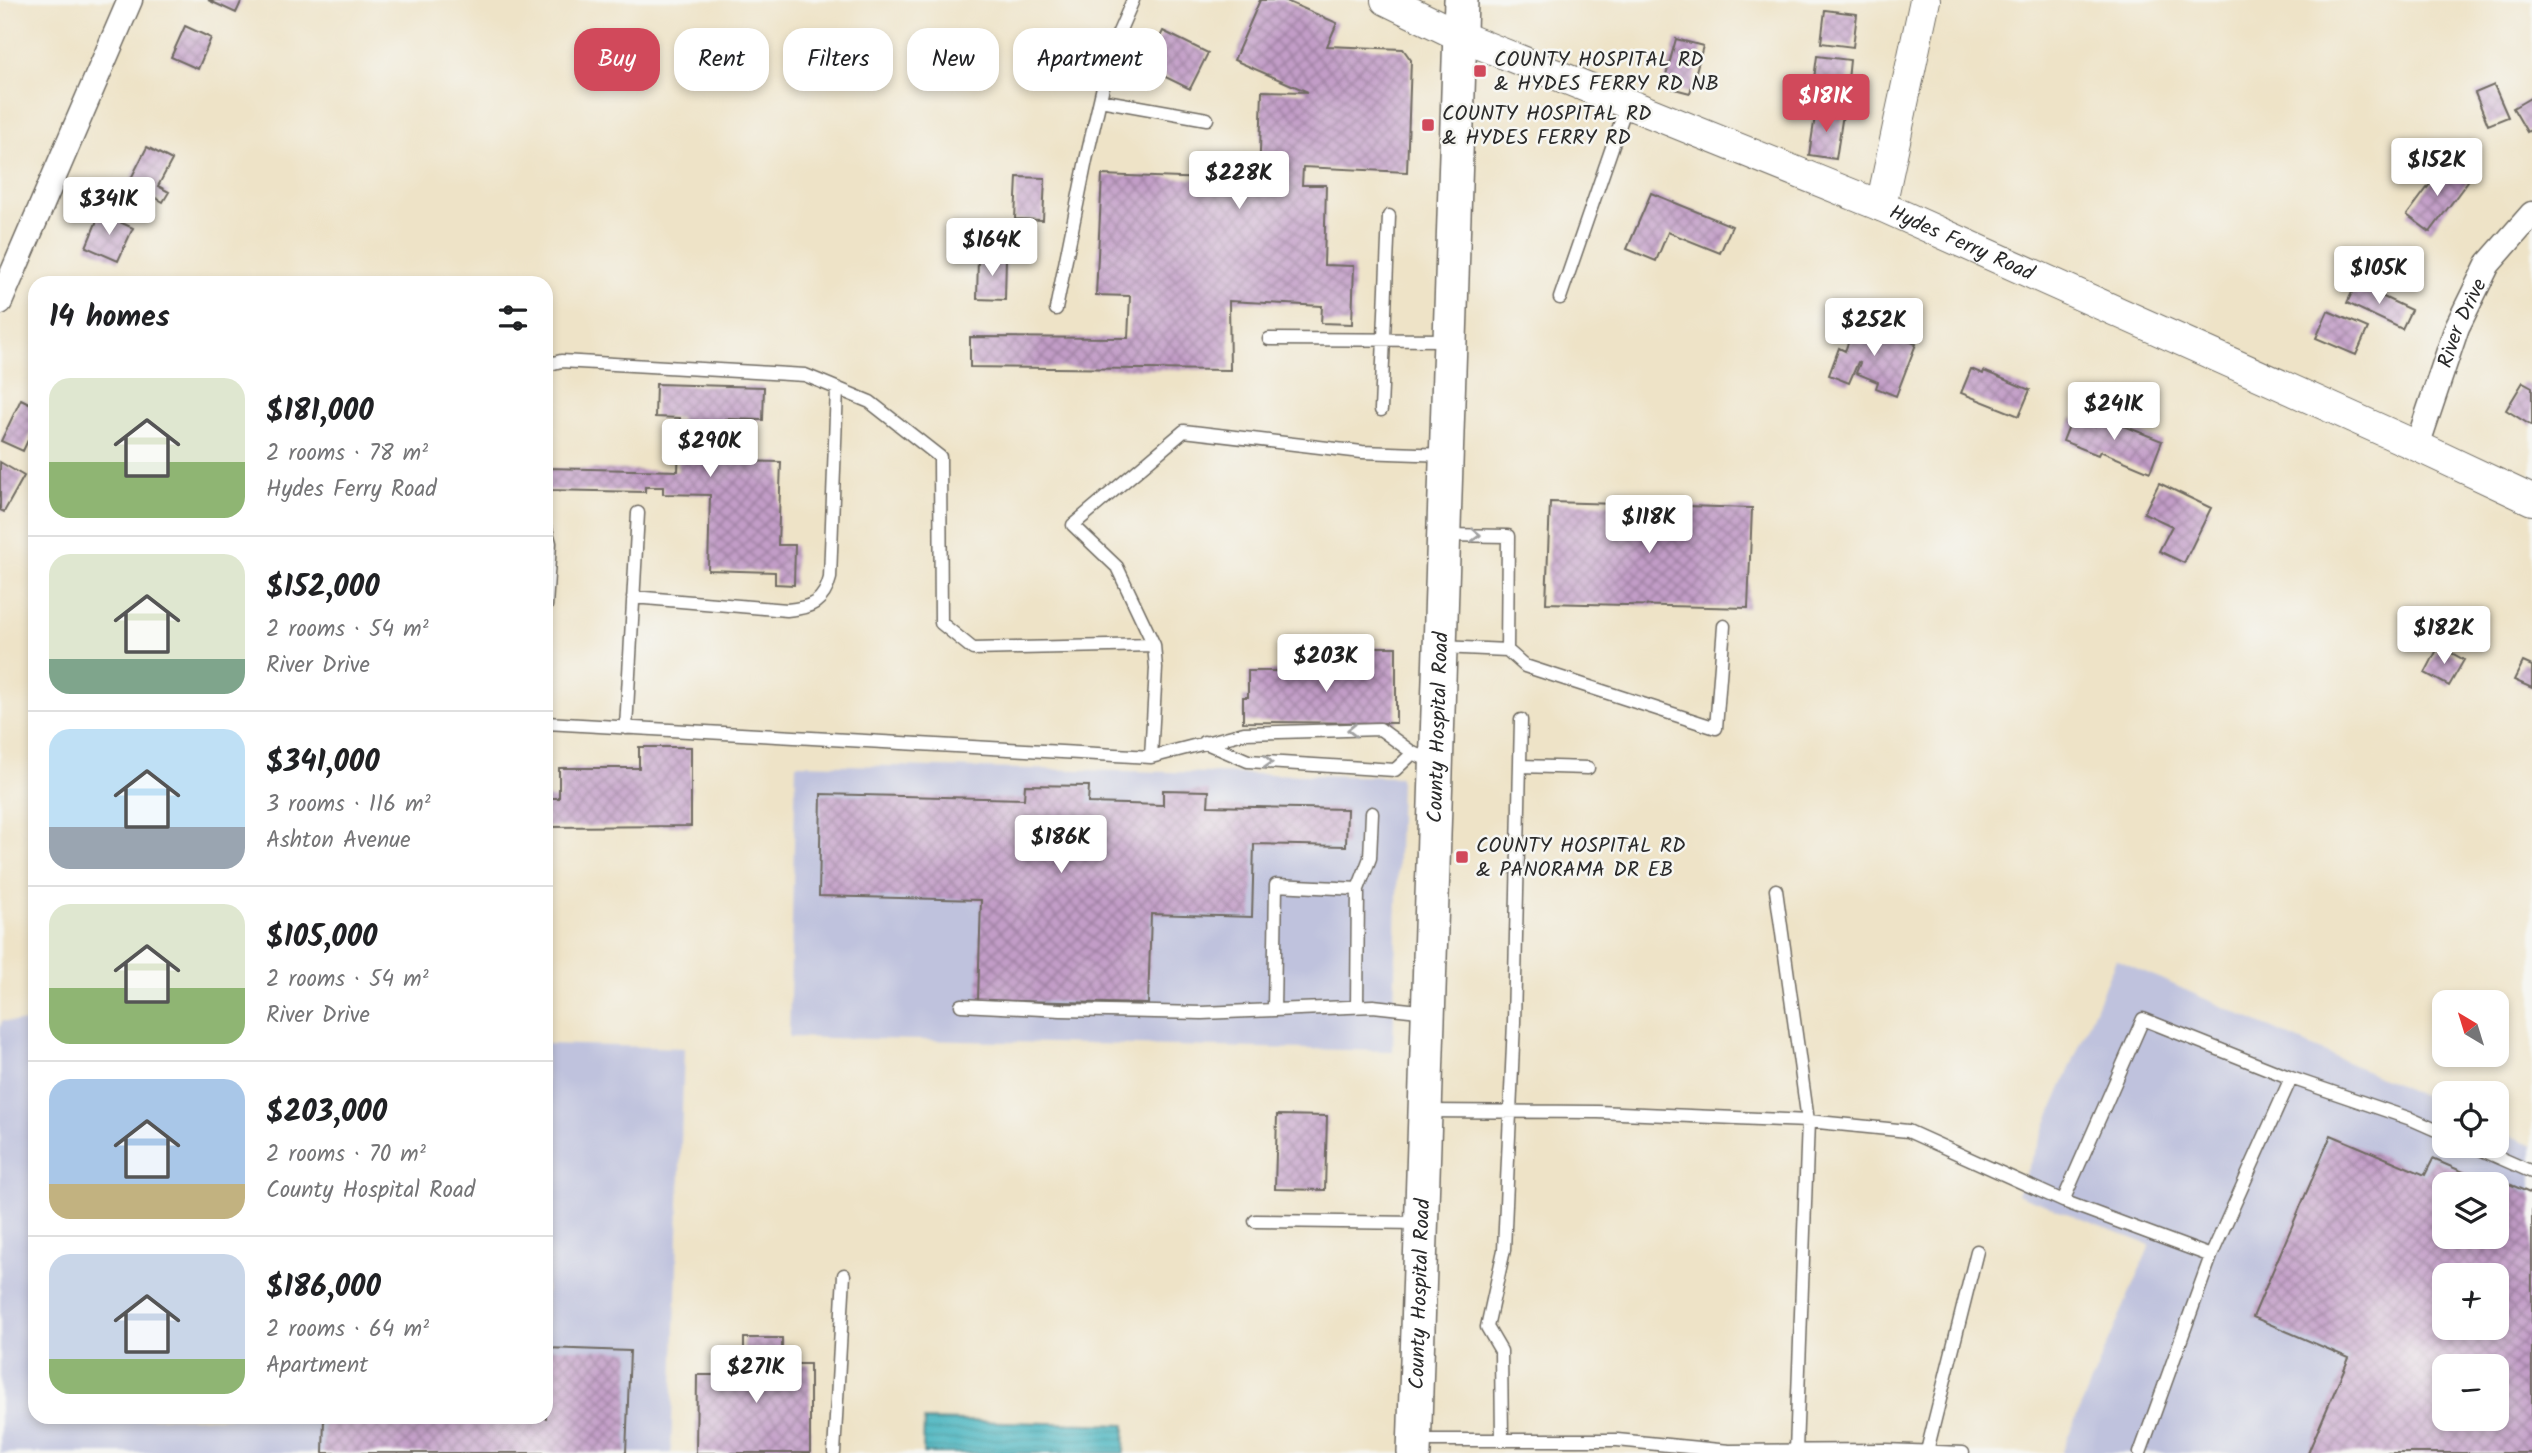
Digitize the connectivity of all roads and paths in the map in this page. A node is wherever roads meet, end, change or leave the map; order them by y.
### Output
1 (130, 0) edge
2 (1133, 0) edge
3 (1385, 0) edge
4 (1461, 0) edge
5 (1926, 0) edge
6 (1460, 36) junction
7 (1100, 100) junction
8 (1627, 104) junction
9 (1206, 119) dead end
10 (1881, 206) junction
11 (2532, 214) edge
12 (1389, 216) dead end
13 (1560, 298) dead end
14 (0, 302) edge
15 (1056, 309) dead end
16 (1269, 339) dead end
17 (1383, 340) junction
18 (1450, 340) junction
19 (553, 363) edge
20 (837, 388) junction
21 (1381, 410) dead end
22 (2417, 446) junction
23 (1446, 455) junction
24 (2532, 500) edge
25 (638, 513) dead end
26 (1444, 535) junction
27 (634, 597) junction
28 (1724, 626) dead end
29 (1154, 645) junction
30 (1440, 647) junction
31 (1507, 650) junction
32 (1521, 720) dead end
33 (553, 723) edge
34 (626, 728) junction
35 (1203, 742) junction
36 (1152, 757) junction
37 (1425, 758) junction
38 (1520, 766) junction
39 (1588, 768) dead end
40 (1371, 813) dead end
41 (1358, 889) junction
42 (1776, 890) dead end
43 (961, 1005) dead end
44 (1357, 1007) junction
45 (1273, 1010) junction
46 (1428, 1012) junction
47 (2291, 1077) junction
48 (1425, 1111) junction
49 (1509, 1111) junction
50 (1808, 1121) junction
51 (2432, 1128) edge
52 (2500, 1158) edge
53 (2532, 1172) edge
54 (2063, 1201) junction
55 (1255, 1221) dead end
56 (1421, 1223) junction
57 (1978, 1251) dead end
58 (2211, 1256) junction
59 (844, 1275) dead end
60 (1502, 1440) junction
61 (1414, 1446) edge
62 (1796, 1451) junction
63 (1927, 1451) edge
64 (834, 1453) edge
65 (1963, 1453) edge
66 (2140, 1453) edge

1 - 14 street
2 - 7 lane
3 - 6 street, Hydes Ferry Road
4 - 6 main road, County Hospital Road
5 - 10 street
6 - 8 street, Hydes Ferry Road
6 - 18 main road, County Hospital Road
7 - 9 lane
7 - 15 lane
8 - 10 street, Hydes Ferry Road
8 - 13 lane
10 - 22 street, Hydes Ferry Road
11 - 22 street, River Drive
12 - 17 lane
16 - 17 lane
17 - 18 lane
17 - 21 lane
18 - 23 main road, County Hospital Road
19 - 20 lane
20 - 27 lane
20 - 29 lane
22 - 24 street, Hydes Ferry Road
23 - 26 main road, County Hospital Road
23 - 29 lane
25 - 27 lane
26 - 30 main road, County Hospital Road
26 -> 31 lane
27 - 34 lane
28 - 31 lane
29 - 36 lane
30 - 31 lane
30 - 37 main road, County Hospital Road
32 - 38 lane
33 - 34 lane
34 - 36 lane
35 - 36 lane
35 -> 37 lane
37 -> 35 lane
37 - 46 main road, County Hospital Road
38 - 39 lane
38 - 49 lane
40 - 41 lane
41 - 44 lane
41 - 45 lane
42 - 50 lane
43 - 45 lane
44 - 45 lane
44 - 46 lane
46 - 48 main road, County Hospital Road
47 - 51 lane
47 - 54 lane
47 - 58 lane
48 - 49 lane
48 - 56 main road, County Hospital Road
49 - 50 lane
49 - 60 lane
50 - 54 lane
50 - 62 lane
52 - 53 lane
54 - 58 lane
55 - 56 lane
56 - 61 main road, County Hospital Road
57 - 63 lane
58 - 66 lane
59 - 64 lane
60 - 61 lane
60 - 62 lane
62 - 63 lane
63 - 65 lane

